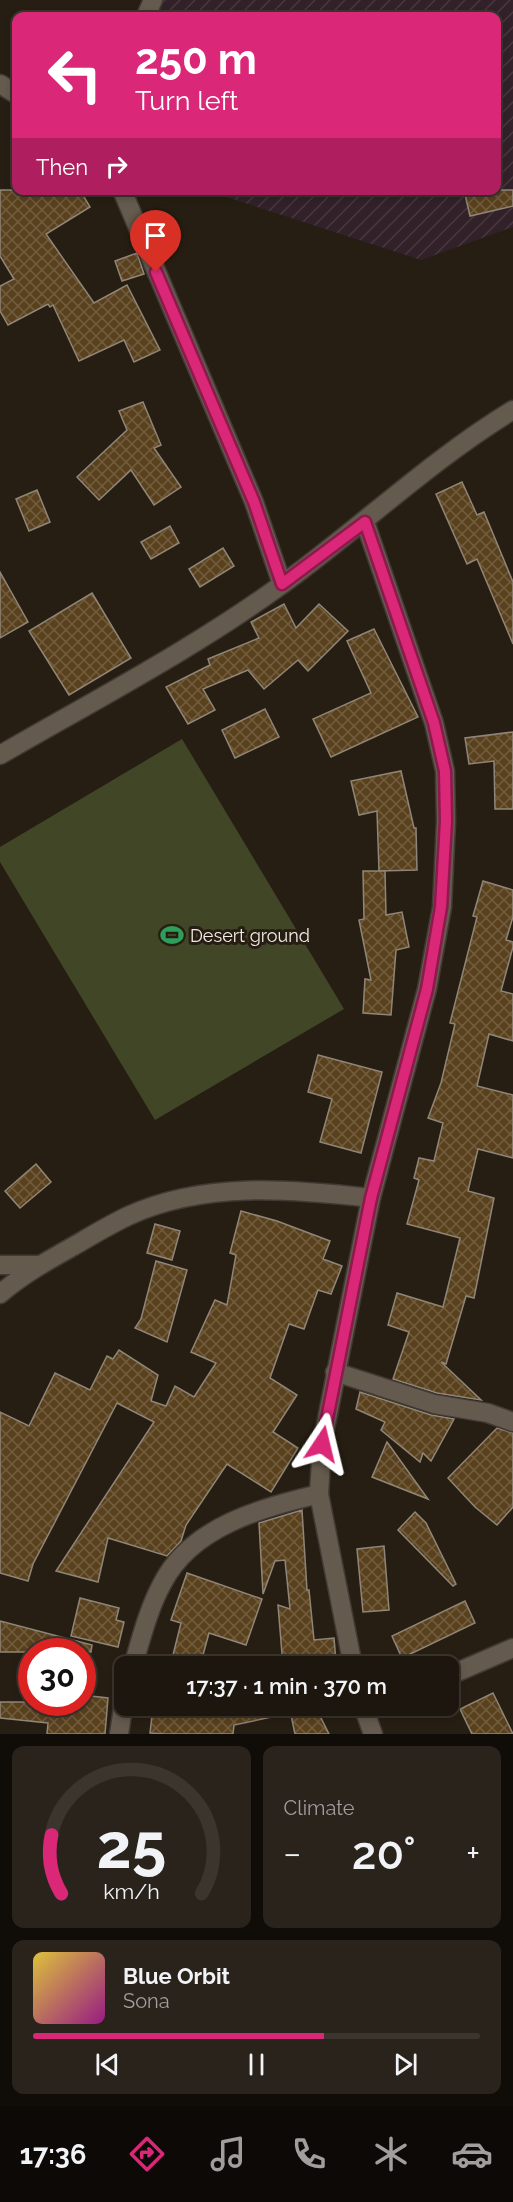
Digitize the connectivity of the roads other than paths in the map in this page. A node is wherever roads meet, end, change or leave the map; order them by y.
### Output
1 (124, 195) edge
2 (513, 410) edge
3 (365, 522) junction
4 (282, 584) junction
5 (0, 755) edge
6 (371, 1198) junction
7 (0, 1265) edge
8 (41, 1265) junction
9 (0, 1294) edge
10 (335, 1372) junction
11 (513, 1422) edge
12 (319, 1494) junction
13 (513, 1648) edge
14 (136, 1656) edge
15 (351, 1656) edge
16 (459, 1672) edge
17 (122, 1716) edge
18 (368, 1716) edge
19 (119, 1734) edge
20 (373, 1734) edge

1 - 4 street
2 - 3 street
3 - 4 street
3 - 6 street
4 - 5 street
6 - 8 street
6 - 10 street
7 - 8 street
8 - 9 street
10 - 11 street
10 - 12 street
12 - 14 street
12 - 15 street
13 - 16 street
17 - 19 street
18 - 20 street

